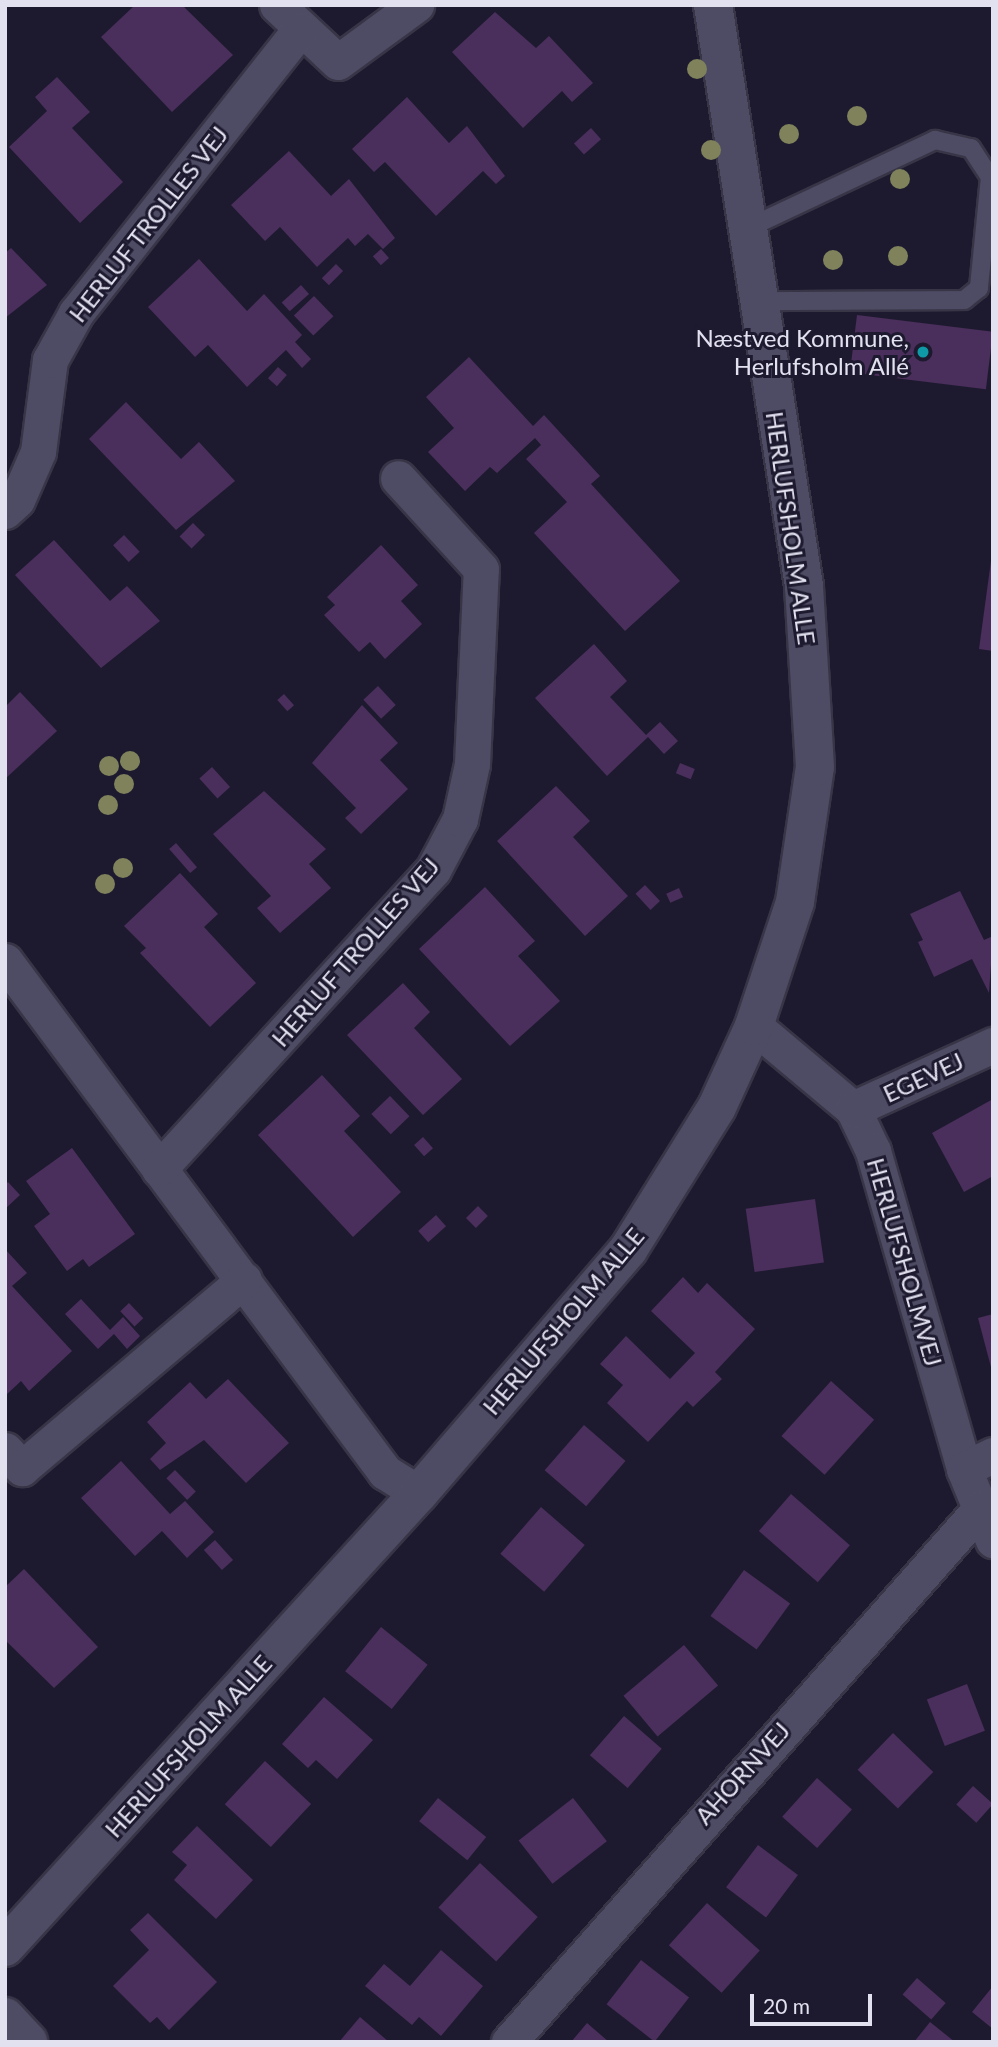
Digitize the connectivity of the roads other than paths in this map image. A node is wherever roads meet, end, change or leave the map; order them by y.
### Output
1 (277, 5) edge
2 (416, 5) edge
3 (713, 5) edge
4 (299, 31) junction
5 (748, 228) junction
6 (757, 301) junction
7 (398, 478) dead end
8 (5, 511) edge
9 (5, 961) edge
10 (754, 1026) junction
11 (993, 1045) edge
12 (853, 1109) junction
13 (159, 1170) junction
14 (244, 1280) junction
15 (5, 1450) edge
16 (978, 1462) edge
17 (419, 1493) junction
18 (986, 1524) edge
19 (5, 1947) edge
20 (5, 2017) edge
21 (28, 2042) edge
22 (509, 2042) edge

1 - 4 street
2 - 4 street
3 - 5 street, HERLUFSHOLM ALLE
4 - 8 street, HERLUF TROLLES VEJ
5 - 6 street, HERLUFSHOLM ALLE
5 - 6 lane
6 - 10 street, HERLUFSHOLM ALLE
7 - 13 street, HERLUF TROLLES VEJ
9 - 13 street
10 - 12 street, HERLUFSHOLMVEJ
10 - 17 street, HERLUFSHOLM ALLE
11 - 12 street, EGEVEJ
12 - 16 street, HERLUFSHOLMVEJ
13 - 14 street
14 - 15 street
14 - 17 street
16 - 18 street, HERLUFSHOLMVEJ
17 - 19 street, HERLUFSHOLM ALLE
18 - 22 street, AHORNVEJ
20 - 21 street

